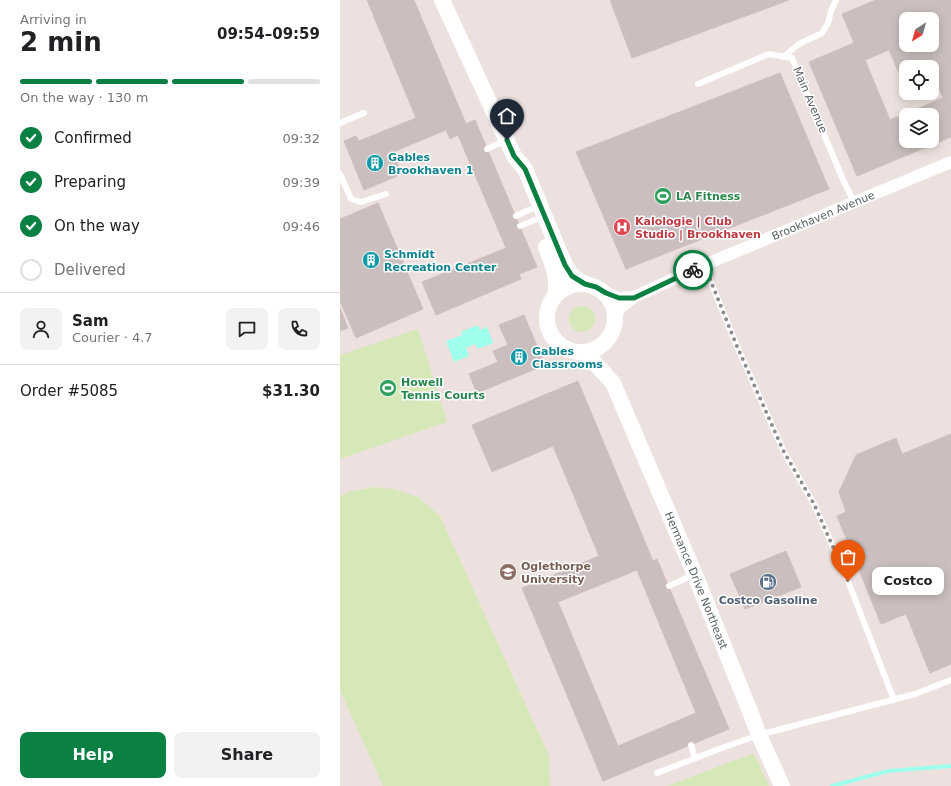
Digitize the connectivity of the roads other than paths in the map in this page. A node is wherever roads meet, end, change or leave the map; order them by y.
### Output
1 (442, 0) edge
2 (836, 0) edge
3 (783, 57) junction
4 (698, 84) dead end
5 (364, 113) dead end
6 (340, 123) edge
7 (507, 140) junction
8 (487, 149) dead end
9 (514, 156) junction
10 (951, 162) edge
11 (340, 174) edge
12 (386, 194) dead end
13 (854, 202) junction
14 (533, 214) junction
15 (516, 216) dead end
16 (520, 226) dead end
17 (704, 264) junction
18 (585, 284) junction
19 (606, 293) junction
20 (555, 295) junction
21 (634, 298) junction
22 (616, 314) junction
23 (604, 344) junction
24 (581, 352) junction
25 (606, 377) junction
26 (695, 575) junction
27 (669, 586) dead end
28 (951, 680) edge
29 (894, 700) junction
30 (759, 735) junction
31 (691, 745) dead end
32 (695, 758) junction
33 (657, 773) dead end
34 (782, 786) edge

1 - 7 street, Hermance Drive Northeast
2 - 3 lane, Main Avenue
3 - 4 lane
3 - 13 lane, Main Avenue
5 - 6 lane
7 - 8 lane
7 - 9 street, Hermance Drive Northeast
9 - 14 street, Hermance Drive Northeast
9 - 18 street, Hermance Drive Northeast
10 - 13 street, Brookhaven Avenue
11 - 12 lane
13 - 17 street, Brookhaven Avenue
14 - 15 lane
14 - 16 lane
14 - 20 street, Hermance Drive Northeast
17 - 21 street, Brookhaven Avenue
17 - 29 lane
18 - 19 street, Hermance Drive Northeast
18 - 20 street
19 - 21 street
19 - 22 street
20 - 24 street, Hermance Drive Northeast
21 - 22 street, Brookhaven Avenue
22 - 23 street
23 - 24 street
23 - 25 street, Hermance Drive Northeast
24 - 25 street, Hermance Drive Northeast
25 - 26 street, Hermance Drive Northeast
26 - 27 lane
26 - 30 street, Hermance Drive Northeast
28 - 29 lane
29 - 30 lane
30 - 32 lane
30 - 34 street, Hermance Drive Northeast
31 - 32 lane
32 - 33 lane

